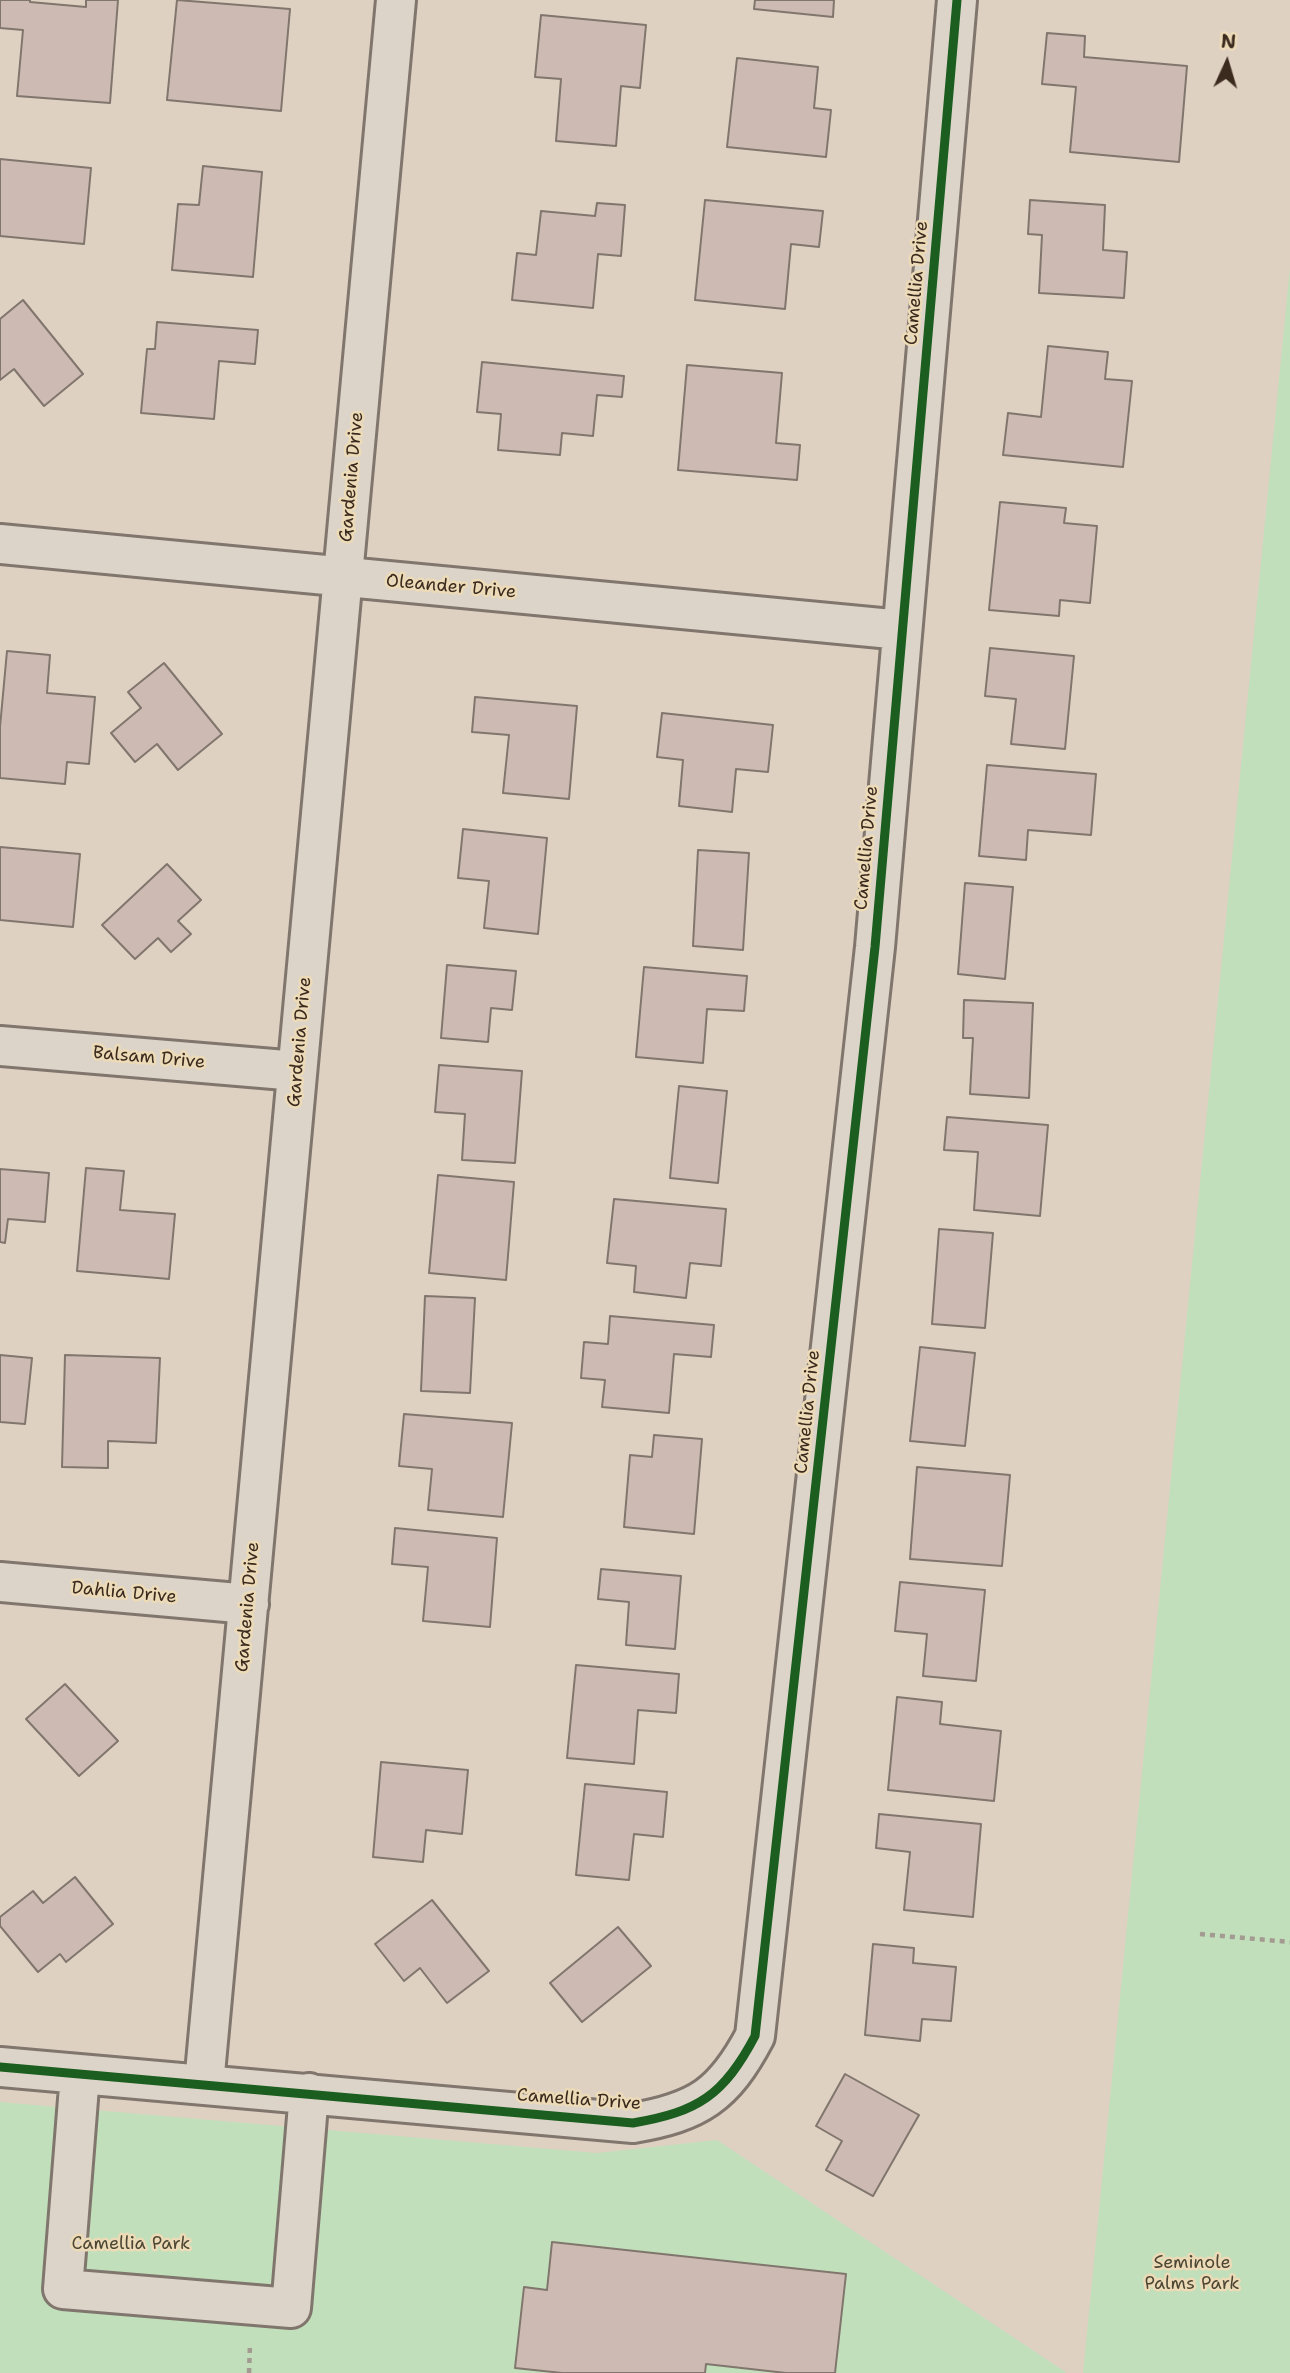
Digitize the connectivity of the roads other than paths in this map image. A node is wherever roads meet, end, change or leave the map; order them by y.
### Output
1 (396, 0) edge
2 (957, 0) edge
3 (0, 544) edge
4 (343, 577) junction
5 (902, 630) junction
6 (0, 1046) edge
7 (297, 1070) junction
8 (0, 1581) edge
9 (248, 1604) junction
10 (0, 2067) edge
11 (80, 2074) junction
12 (204, 2084) junction
13 (310, 2093) junction

1 - 4 street, Gardenia Drive
2 - 5 street, Camellia Drive
3 - 4 street, Oleander Drive
4 - 5 street, Oleander Drive
4 - 7 street, Gardenia Drive
5 - 13 street, Camellia Drive
6 - 7 street, Balsam Drive
7 - 9 street, Gardenia Drive
8 - 9 street, Dahlia Drive
9 - 12 street, Gardenia Drive
10 - 11 street, Camellia Drive
11 - 12 street, Camellia Drive
11 - 13 street
12 - 13 street, Camellia Drive

